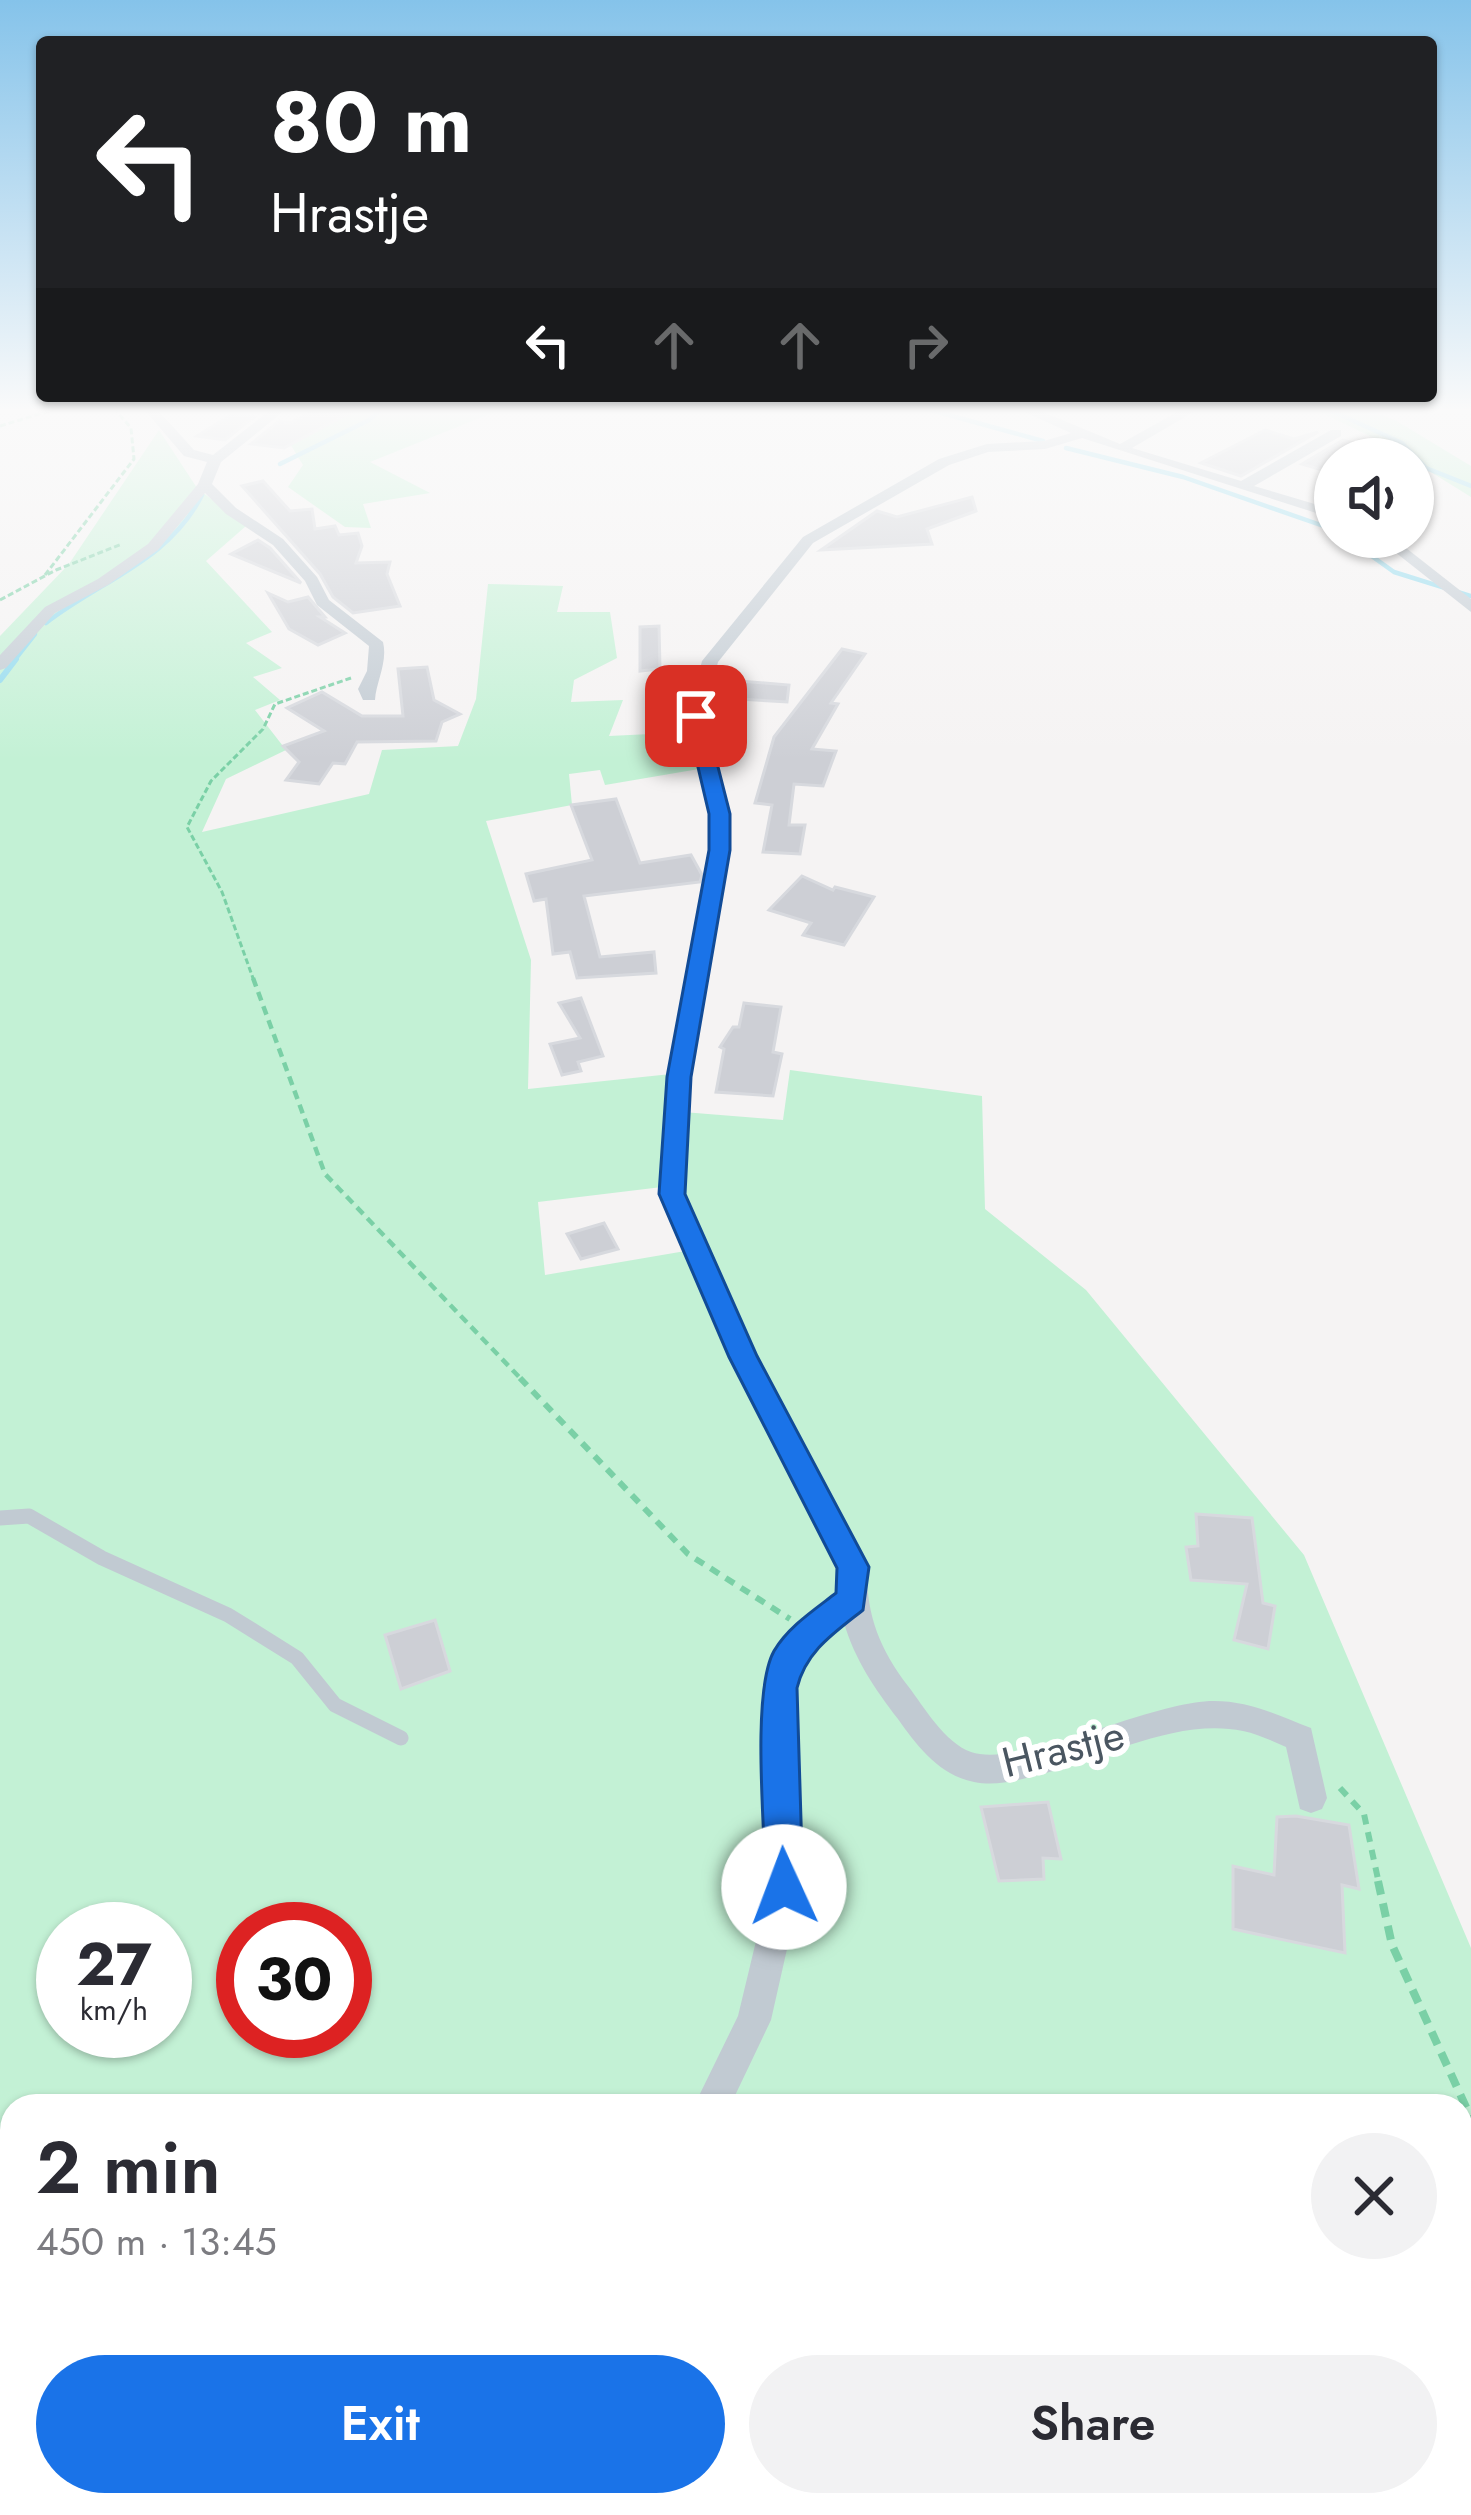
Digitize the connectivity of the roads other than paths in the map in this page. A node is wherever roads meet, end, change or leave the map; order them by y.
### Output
1 (172, 524) edge
2 (251, 524) edge
3 (835, 524) edge
4 (1408, 558) edge
5 (1471, 607) edge
6 (0, 665) edge
7 (369, 696) dead end
8 (0, 1517) edge
9 (852, 1600) junction
10 (401, 1738) dead end
11 (1310, 1798) dead end
12 (718, 2094) edge

1 - 6 street
2 - 7 street
3 - 9 street, Hrastje
4 - 5 street
8 - 10 lane
9 - 11 street, Hrastje
9 - 12 street

